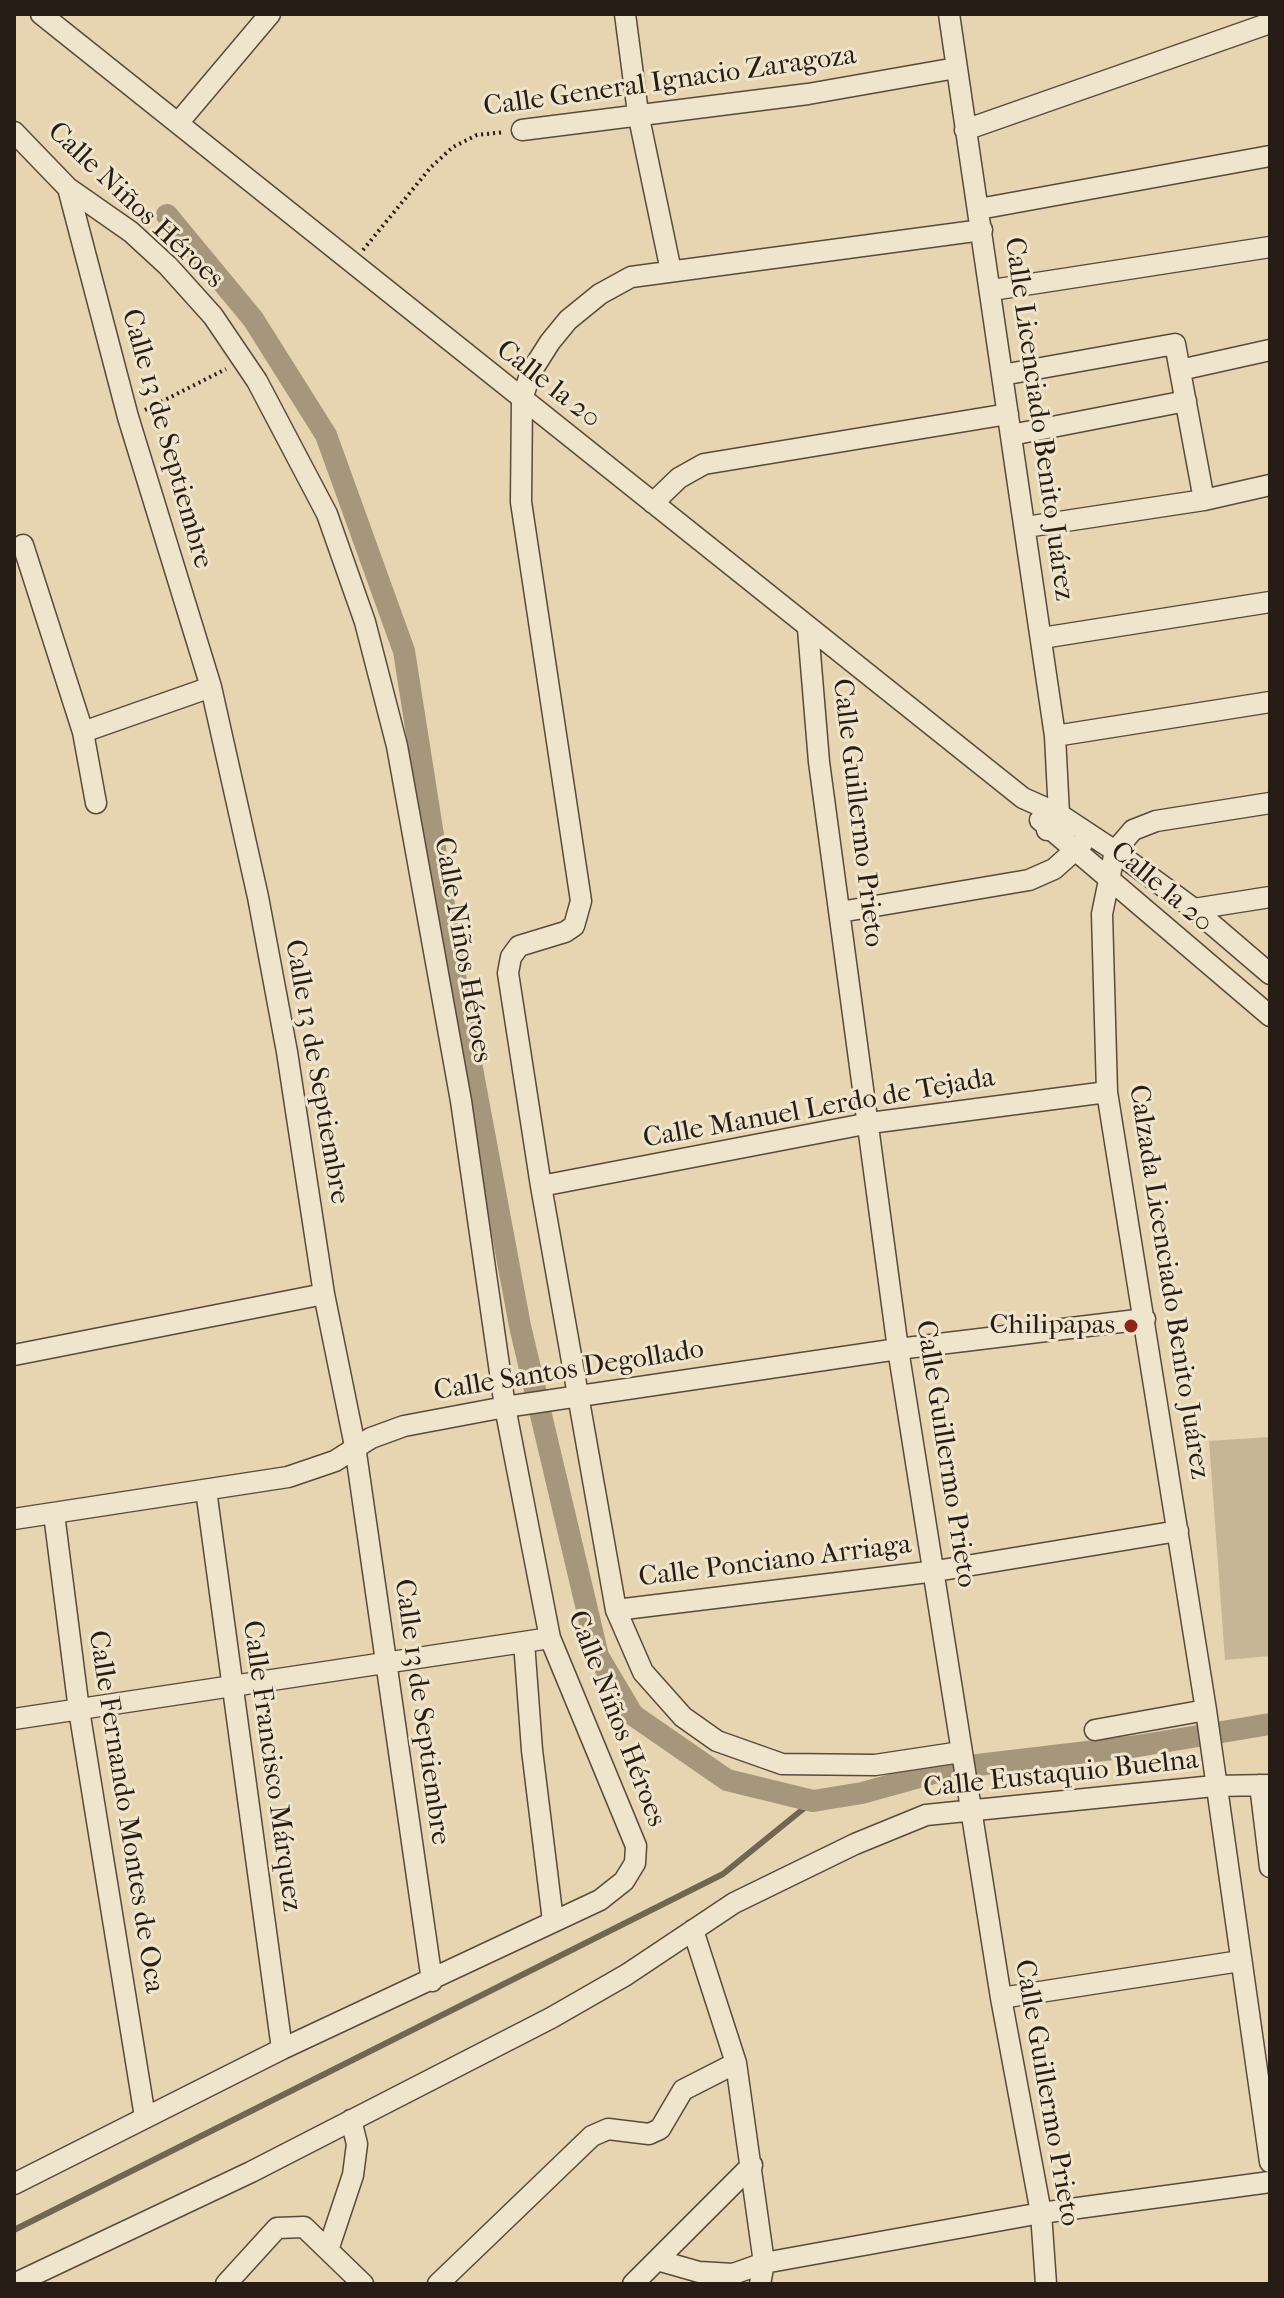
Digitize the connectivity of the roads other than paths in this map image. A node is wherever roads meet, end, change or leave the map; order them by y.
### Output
1 (41, 14) edge
2 (270, 14) edge
3 (625, 14) edge
4 (949, 14) edge
5 (1270, 23) edge
6 (956, 68) junction
7 (638, 113) junction
8 (178, 123) junction
9 (522, 130) road end
10 (965, 130) junction
11 (14, 132) edge
12 (1270, 156) edge
13 (68, 188) junction
14 (979, 209) junction
15 (982, 230) junction
16 (1270, 247) edge
17 (671, 271) junction
18 (992, 290) junction
19 (1270, 350) edge
20 (1180, 370) junction
21 (1002, 375) junction
22 (522, 399) junction
23 (1186, 401) junction
24 (1010, 424) junction
25 (1270, 485) edge
26 (1204, 500) junction
27 (653, 503) junction
28 (1026, 527) junction
29 (23, 545) dead end
30 (1270, 602) edge
31 (808, 629) junction
32 (1042, 638) junction
33 (211, 687) junction
34 (1270, 702) edge
35 (83, 732) junction
36 (1055, 736) junction
37 (96, 803) dead end
38 (1270, 803) edge
39 (1053, 822) junction
40 (1090, 835) junction
41 (1115, 851) junction
42 (1074, 852) junction
43 (1107, 878) junction
44 (1270, 897) edge
45 (1194, 909) junction
46 (840, 912) junction
47 (1270, 974) edge
48 (1270, 1016) edge
49 (1107, 1092) junction
50 (870, 1123) junction
51 (541, 1186) junction
52 (324, 1294) junction
53 (1145, 1319) junction
54 (898, 1349) junction
55 (14, 1355) edge
56 (574, 1399) junction
57 (514, 1406) junction
58 (355, 1446) junction
59 (206, 1490) junction
60 (54, 1514) junction
61 (14, 1519) edge
62 (1178, 1531) junction
63 (936, 1571) junction
64 (616, 1610) junction
65 (550, 1638) junction
66 (524, 1642) junction
67 (385, 1663) junction
68 (231, 1686) junction
69 (79, 1710) junction
70 (1206, 1715) junction
71 (14, 1719) edge
72 (1095, 1730) dead end
73 (962, 1755) junction
74 (1214, 1779) junction
75 (1265, 1785) edge
76 (971, 1806) junction
77 (1270, 1867) edge
78 (553, 1921) junction
79 (693, 1930) junction
80 (1240, 1961) junction
81 (432, 1981) junction
82 (1001, 1998) junction
83 (282, 2049) junction
84 (736, 2063) junction
85 (145, 2117) junction
86 (351, 2120) junction
87 (1270, 2162) edge
88 (752, 2165) junction
89 (1270, 2182) edge
90 (14, 2184) edge
91 (1041, 2213) junction
92 (328, 2250) junction
93 (657, 2260) junction
94 (762, 2274) edge
95 (14, 2284) edge
96 (226, 2284) edge
97 (363, 2284) edge
98 (438, 2284) edge
99 (633, 2284) edge
100 (1046, 2284) edge

1 - 8 street, Calle la 20
2 - 8 street
3 - 7 street
4 - 6 street, Calle Licenciado Benito Juárez
5 - 10 street
6 - 7 street, Calle General Ignacio Zaragoza
6 - 10 street, Calle Licenciado Benito Juárez
7 - 9 street, Calle General Ignacio Zaragoza
7 - 17 street
8 - 22 street, Calle la 20
10 - 14 street, Calle Licenciado Benito Juárez
11 - 13 street, Calle Niños Héroes
12 - 14 street
13 - 33 street, Calle 13 de Septiembre
13 - 57 street, Calle Niños Héroes
14 - 15 street, Calle Licenciado Benito Juárez
15 - 17 street
15 - 18 street, Calle Licenciado Benito Juárez
16 - 18 street
17 - 22 street
18 - 21 street, Calle Licenciado Benito Juárez
19 - 20 street
20 - 21 street
20 - 23 street
21 - 24 street, Calle Licenciado Benito Juárez
22 - 27 street, Calle la 20
22 - 51 street
23 - 24 street
23 - 26 street
24 - 27 street
24 - 28 street, Calle Licenciado Benito Juárez
25 - 26 street
26 - 28 street
27 - 31 street, Calle la 20
28 - 32 street, Calle Licenciado Benito Juárez
29 - 35 street
30 - 32 street
31 - 39 street, Calle la 20
31 - 46 street, Calle Guillermo Prieto
32 - 36 street, Calle Licenciado Benito Juárez
33 - 35 street
33 - 52 street, Calle 13 de Septiembre
34 - 36 street
35 - 37 street
36 - 39 street, Calle Licenciado Benito Juárez
38 - 41 street
39 - 40 street, Calle la 20
39 - 42 street, Calle la 20
40 - 41 street, Calle la 20
40 - 42 street
41 - 43 street, Calzada Licenciado Benito Juárez
41 - 45 street, Calle la 20
42 - 43 street, Calle la 20
42 - 46 street
43 - 48 street, Calle la 20
43 - 49 street, Calzada Licenciado Benito Juárez
44 - 45 street
45 - 47 street, Calle la 20
46 - 50 street, Calle Guillermo Prieto
49 - 50 street, Calle Manuel Lerdo de Tejada
49 - 53 street, Calzada Licenciado Benito Juárez
50 - 51 street, Calle Manuel Lerdo de Tejada
50 - 54 street, Calle Guillermo Prieto
51 - 56 street
52 - 55 street
52 - 58 street, Calle 13 de Septiembre
53 - 54 street, Calle Santos Degollado
53 - 62 street, Calzada Licenciado Benito Juárez
54 - 56 street, Calle Santos Degollado
54 - 63 street, Calle Guillermo Prieto
56 - 57 street, Calle Santos Degollado
56 - 64 street
57 - 58 street, Calle Santos Degollado
57 - 65 street, Calle Niños Héroes
58 - 59 street, Calle Santos Degollado
58 - 67 street, Calle 13 de Septiembre
59 - 60 street, Calle Santos Degollado
59 - 68 street, Calle Francisco Márquez
60 - 61 street, Calle Santos Degollado
60 - 69 street, Calle Fernando Montes de Oca
62 - 63 street, Calle Ponciano Arriaga
62 - 70 street, Calzada Licenciado Benito Juárez
63 - 64 street, Calle Ponciano Arriaga
63 - 73 street, Calle Guillermo Prieto
64 - 73 street
65 - 66 street
65 - 78 street, Calle Niños Héroes
66 - 67 street
66 - 78 street, Calle Niños Héroes
67 - 68 street
67 - 81 street, Calle 13 de Septiembre
68 - 69 street
68 - 83 street, Calle Francisco Márquez
69 - 71 street
69 - 85 street, Calle Fernando Montes de Oca
70 - 72 street
70 - 74 street
73 - 76 street, Calle Guillermo Prieto
74 - 75 street, Calle Eustaquio Buelna
74 - 76 street, Calle Eustaquio Buelna
74 - 80 street
75 - 77 street
76 - 79 street, Calle Eustaquio Buelna
76 - 82 street, Calle Guillermo Prieto
78 - 81 street
79 - 84 street
79 - 86 street, Calle Eustaquio Buelna
80 - 82 street
80 - 87 street
81 - 83 street
82 - 91 street, Calle Guillermo Prieto
83 - 85 street
84 - 88 street
84 - 98 street
85 - 90 street
86 - 92 street
86 - 95 street, Calle Eustaquio Buelna
88 - 93 street
88 - 94 street
89 - 91 street
91 - 94 street
91 - 100 street, Calle Guillermo Prieto
92 - 96 street
92 - 97 street
93 - 94 street
93 - 99 street

